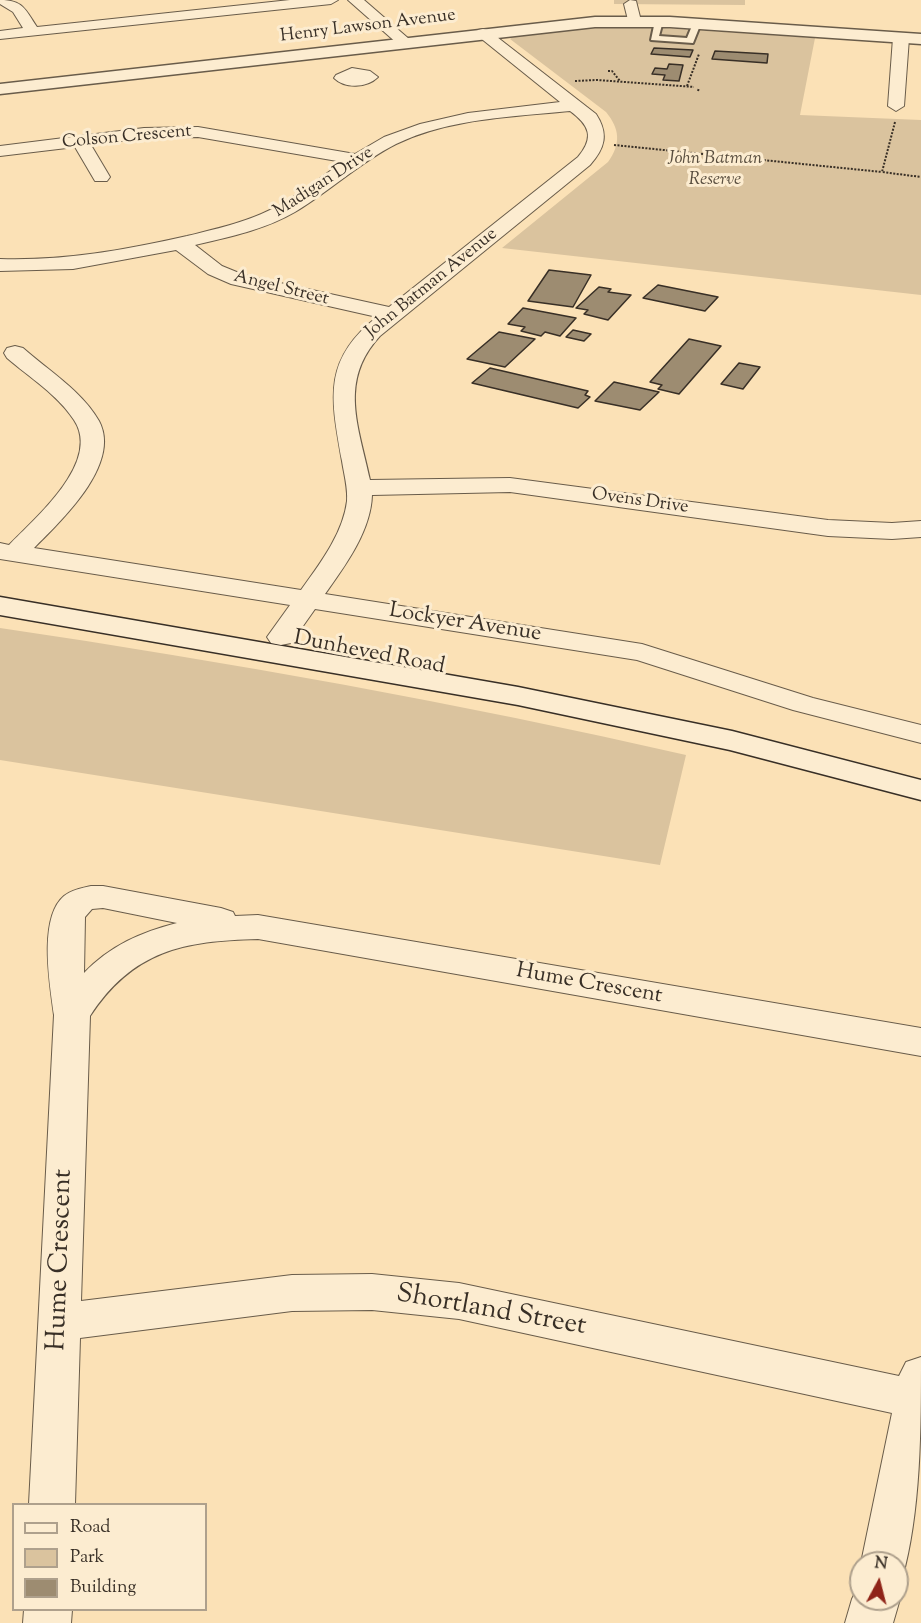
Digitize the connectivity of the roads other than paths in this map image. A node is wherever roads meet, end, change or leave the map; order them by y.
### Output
1 (3, 0) edge
2 (175, 0) edge
3 (331, 0) edge
4 (355, 0) edge
5 (630, 2) edge
6 (188, 15) junction
7 (634, 21) junction
8 (33, 32) junction
9 (483, 33) junction
10 (0, 35) edge
11 (901, 38) junction
12 (921, 39) edge
13 (404, 42) junction
14 (328, 51) junction
15 (352, 73) dead end
16 (0, 89) edge
17 (576, 105) junction
18 (896, 106) road end
19 (80, 141) junction
20 (0, 151) edge
21 (361, 160) junction
22 (100, 177) dead end
23 (180, 243) junction
24 (0, 265) edge
25 (392, 314) junction
26 (15, 353) dead end
27 (358, 488) junction
28 (921, 529) edge
29 (7, 553) edge
30 (0, 592) edge
31 (306, 600) junction
32 (0, 606) edge
33 (281, 637) junction
34 (222, 644) junction
35 (331, 662) junction
36 (921, 734) edge
37 (732, 741) junction
38 (921, 790) edge
39 (258, 927) junction
40 (72, 1015) junction
41 (921, 1042) edge
42 (60, 1322) junction
43 (919, 1388) edge
44 (52, 1503) edge
45 (887, 1551) edge

1 - 8 street
2 - 6 street
3 - 6 street
4 - 13 street
5 - 7 street
6 - 8 street
7 - 9 main road, Henry Lawson Avenue
7 - 11 main road, Henry Lawson Avenue
8 - 10 street
9 - 13 main road, Henry Lawson Avenue
9 - 17 street, John Batman Avenue
11 - 12 main road, Henry Lawson Avenue
11 - 18 street
13 - 14 main road, Henry Lawson Avenue
14 - 15 street
14 - 16 main road, Henry Lawson Avenue
17 - 21 street, Madigan Drive
17 - 25 street, John Batman Avenue
19 - 20 street, Colson Crescent
19 - 21 street, Colson Crescent
19 - 22 street
21 - 23 street, Madigan Drive
23 - 24 street, Madigan Drive
23 - 25 street, Angel Street
25 - 27 street, John Batman Avenue
26 - 29 street
27 - 28 street, Ovens Drive
27 - 31 street, John Batman Avenue
29 - 31 street, Lockyer Avenue
30 - 33 main road, Dunheved Road
31 - 33 street, John Batman Avenue
31 - 36 street, Lockyer Avenue
32 - 34 main road, Dunheved Road
33 - 34 main road
33 - 35 main road
33 - 37 main road, Dunheved Road
34 - 35 main road, Dunheved Road
35 - 37 main road, Dunheved Road
37 - 38 main road, Dunheved Road
39 - 40 street, Hume Crescent
39 - 40 street, Hume Crescent
39 - 41 street, Hume Crescent
40 - 42 street, Hume Crescent
42 - 43 street, Shortland Street
42 - 44 street, Hume Crescent
43 - 45 street

